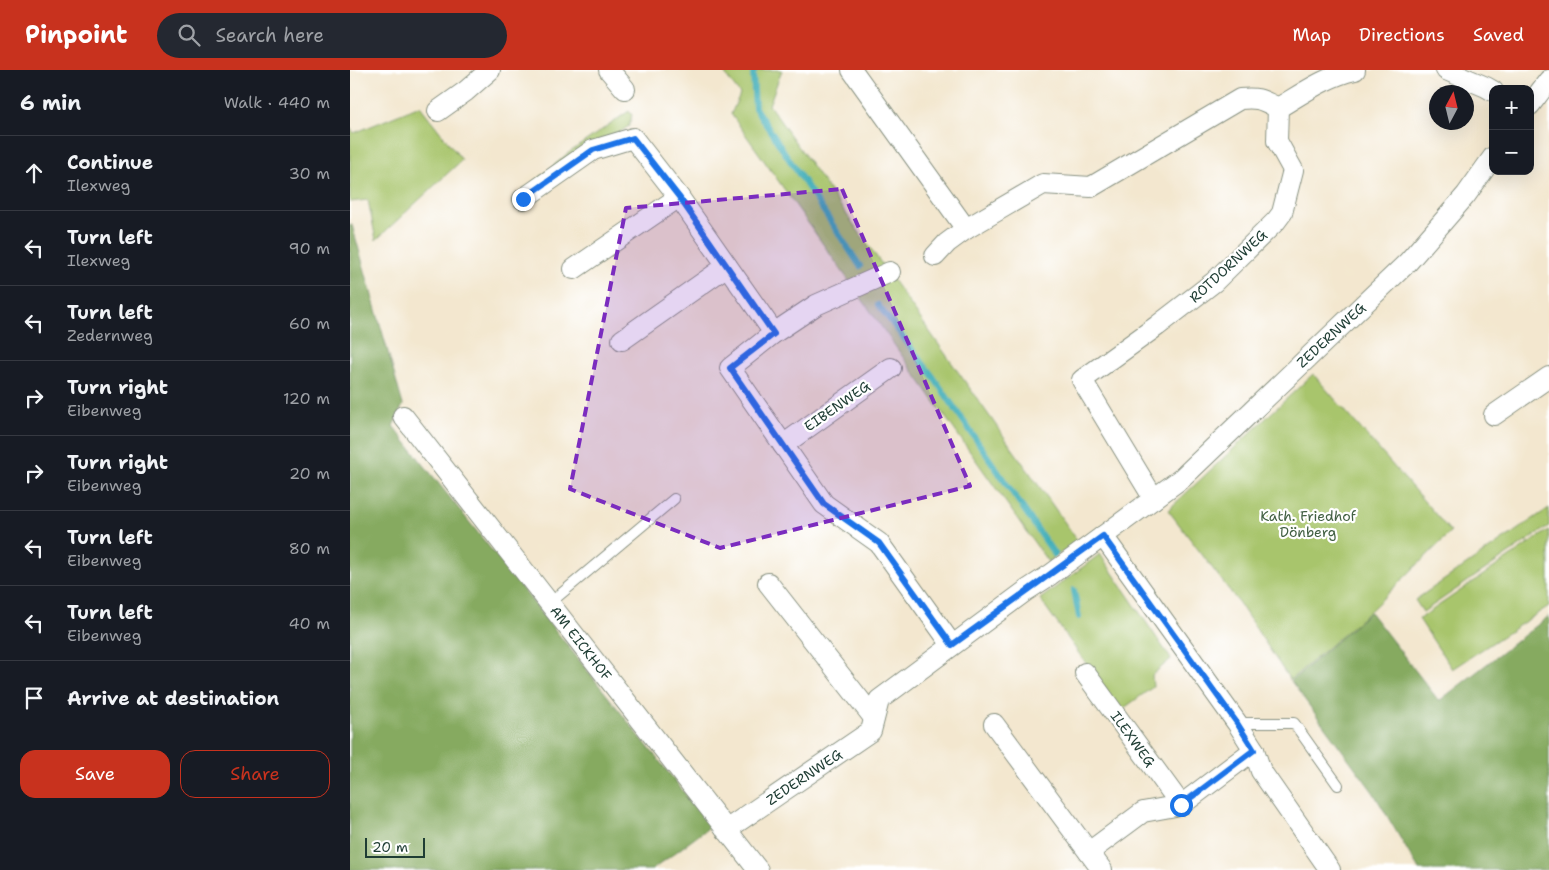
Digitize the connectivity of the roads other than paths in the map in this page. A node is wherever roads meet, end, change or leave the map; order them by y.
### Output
1 (490, 70) edge
2 (609, 70) edge
3 (852, 70) edge
4 (1355, 70) edge
5 (1446, 70) edge
6 (1549, 80) edge
7 (625, 89) dead end
8 (1489, 89) edge
9 (1534, 100) edge
10 (1278, 108) junction
11 (438, 111) dead end
12 (1489, 164) edge
13 (679, 197) junction
14 (523, 199) dead end
15 (966, 229) junction
16 (935, 256) dead end
17 (727, 266) junction
18 (574, 269) dead end
19 (890, 272) dead end
20 (774, 334) junction
21 (622, 340) dead end
22 (892, 368) dead end
23 (1549, 377) edge
24 (1494, 415) dead end
25 (404, 416) dead end
26 (783, 445) junction
27 (674, 499) dead end
28 (1154, 499) junction
29 (1103, 536) junction
30 (768, 583) dead end
31 (550, 603) junction
32 (952, 645) junction
33 (1085, 674) dead end
34 (874, 718) junction
35 (1237, 723) junction
36 (994, 724) dead end
37 (1254, 750) junction
38 (1338, 785) dead end
39 (1181, 805) junction
40 (726, 830) junction
41 (1089, 852) junction
42 (758, 870) edge
43 (1102, 870) edge
44 (1330, 870) edge

1 - 11 street
2 - 7 street
3 - 15 street
4 - 10 street
5 - 8 street
6 - 9 street
10 - 15 street
10 - 28 street, ROTDORNWEG
12 - 28 street, ZEDERNWEG
13 - 14 street
13 - 17 street
13 - 18 street
15 - 16 street
17 - 20 street
17 - 21 street
19 - 20 street
20 - 26 street
22 - 26 street, EIBENWEG
23 - 24 street
25 - 31 street, AM EICKHOF
26 - 32 street
27 - 31 lane
28 - 29 street, ZEDERNWEG
29 - 32 street, ZEDERNWEG
29 - 35 street
30 - 34 street
31 - 40 street, AM EICKHOF
32 - 34 street, ZEDERNWEG
33 - 39 street, ILEXWEG
34 - 40 street, ZEDERNWEG
35 - 37 street
35 - 38 lane
36 - 41 street
37 - 39 street
37 - 44 street
39 - 41 street
40 - 42 street, AM EICKHOF
41 - 43 street

